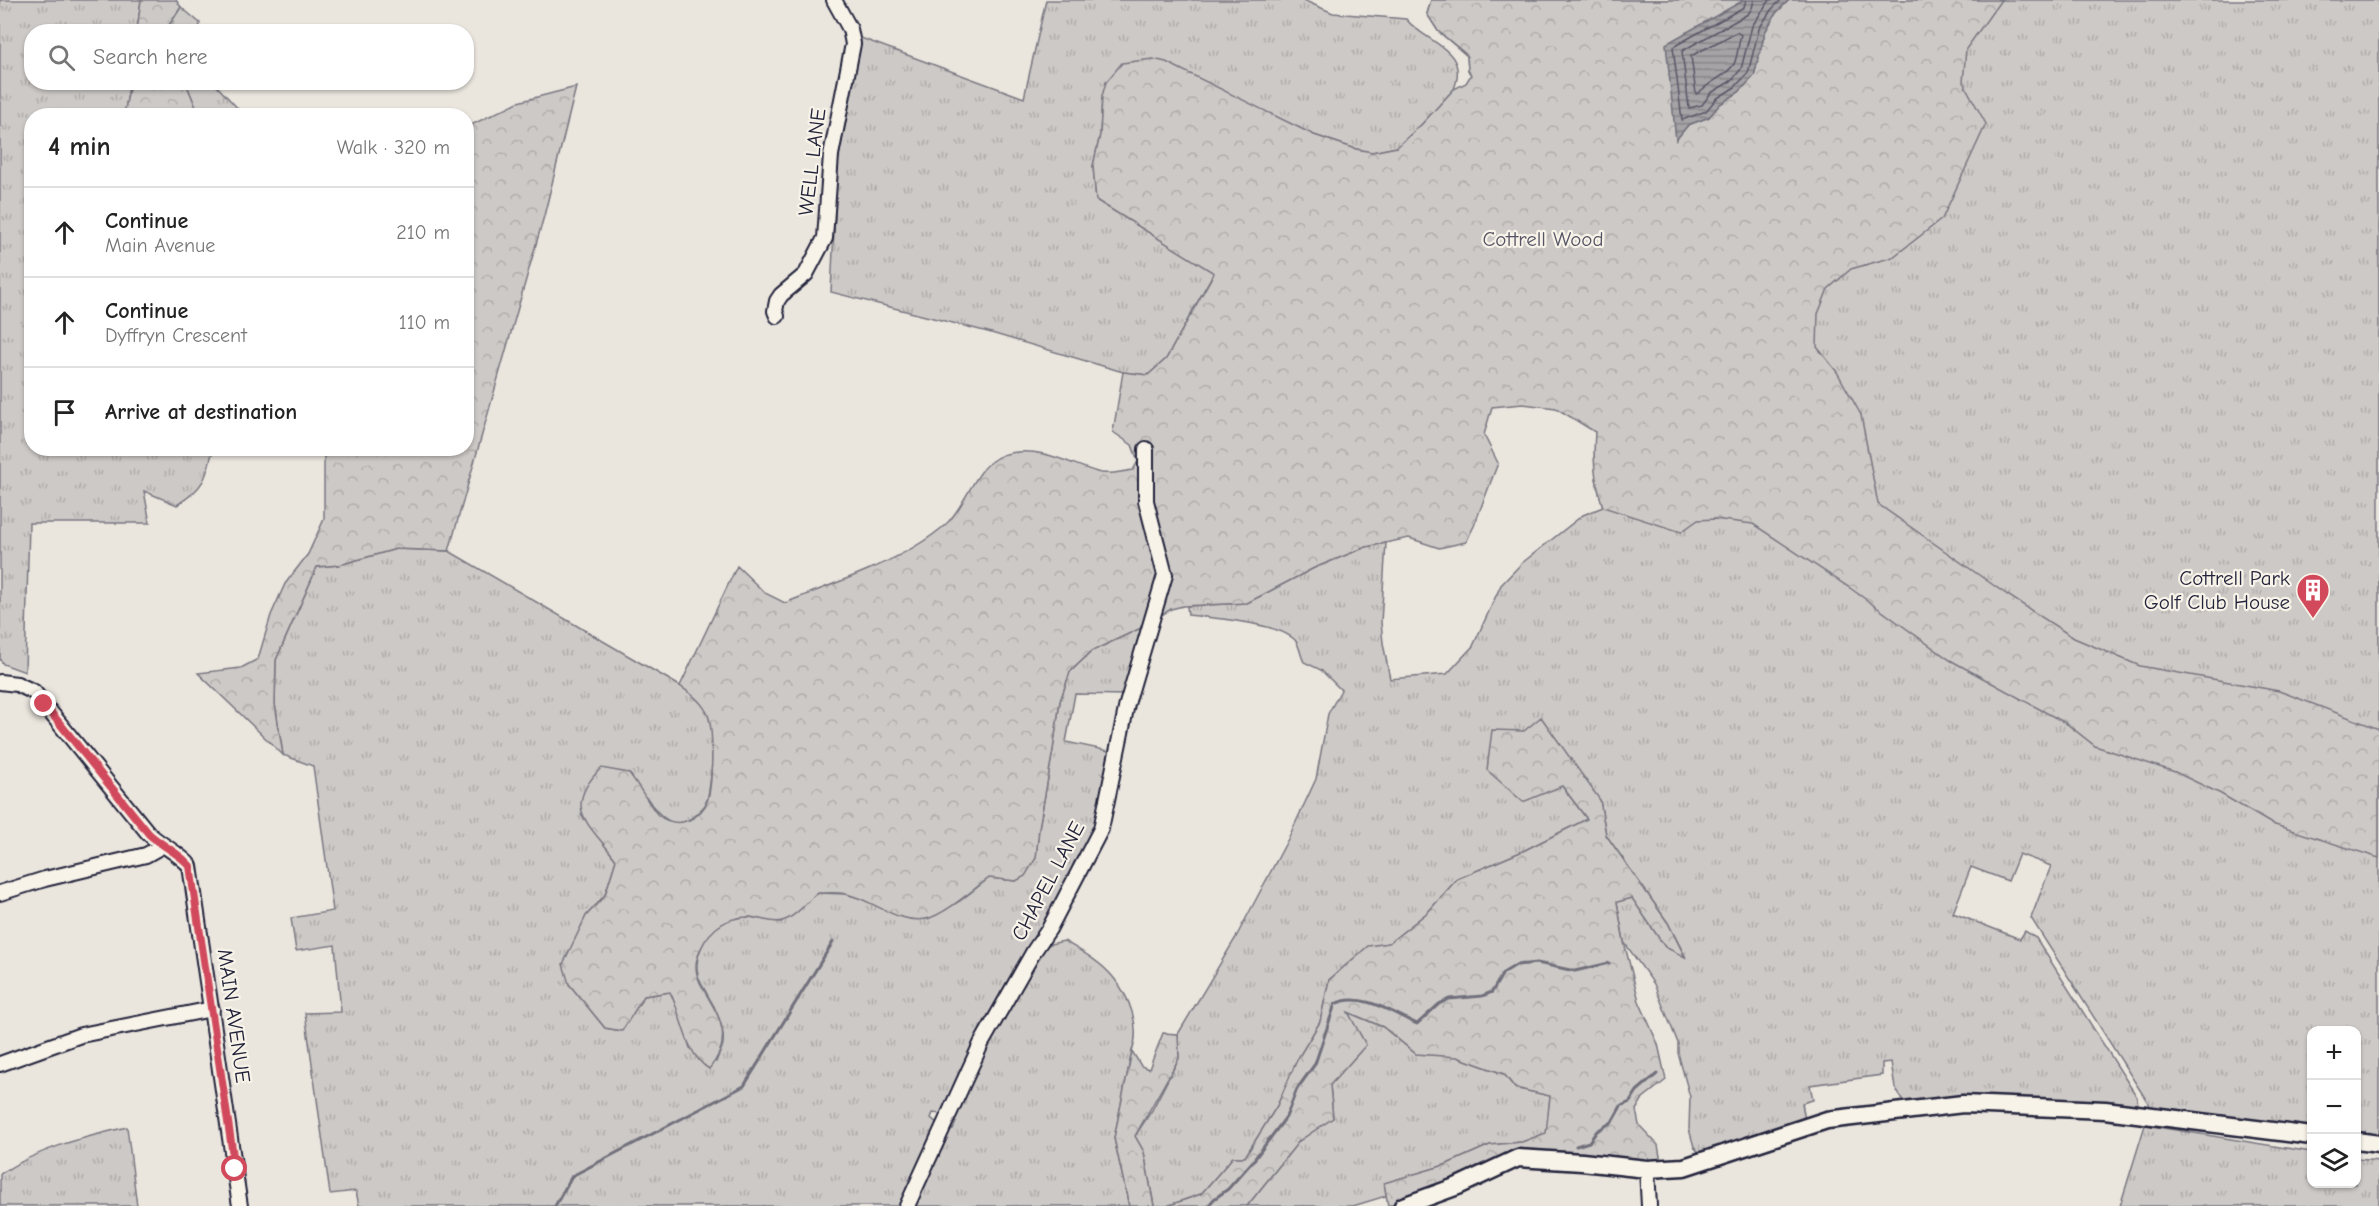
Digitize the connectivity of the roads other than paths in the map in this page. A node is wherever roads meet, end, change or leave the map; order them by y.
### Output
1 (834, 0) edge
2 (777, 316) dead end
3 (1146, 449) dead end
4 (0, 682) edge
5 (162, 846) junction
6 (0, 892) edge
7 (212, 1009) junction
8 (0, 1064) edge
9 (2307, 1135) edge
10 (2361, 1142) edge
11 (2379, 1144) edge
12 (1647, 1169) junction
13 (240, 1206) edge
14 (907, 1206) edge
15 (1403, 1206) edge
16 (1649, 1206) edge

1 - 2 street, WELL LANE
3 - 14 street, CHAPEL LANE
4 - 5 street, MAIN AVENUE
5 - 6 street
5 - 7 street, MAIN AVENUE
7 - 8 street
7 - 13 street, MAIN AVENUE
9 - 12 street
10 - 11 street
12 - 15 street
12 - 16 street

